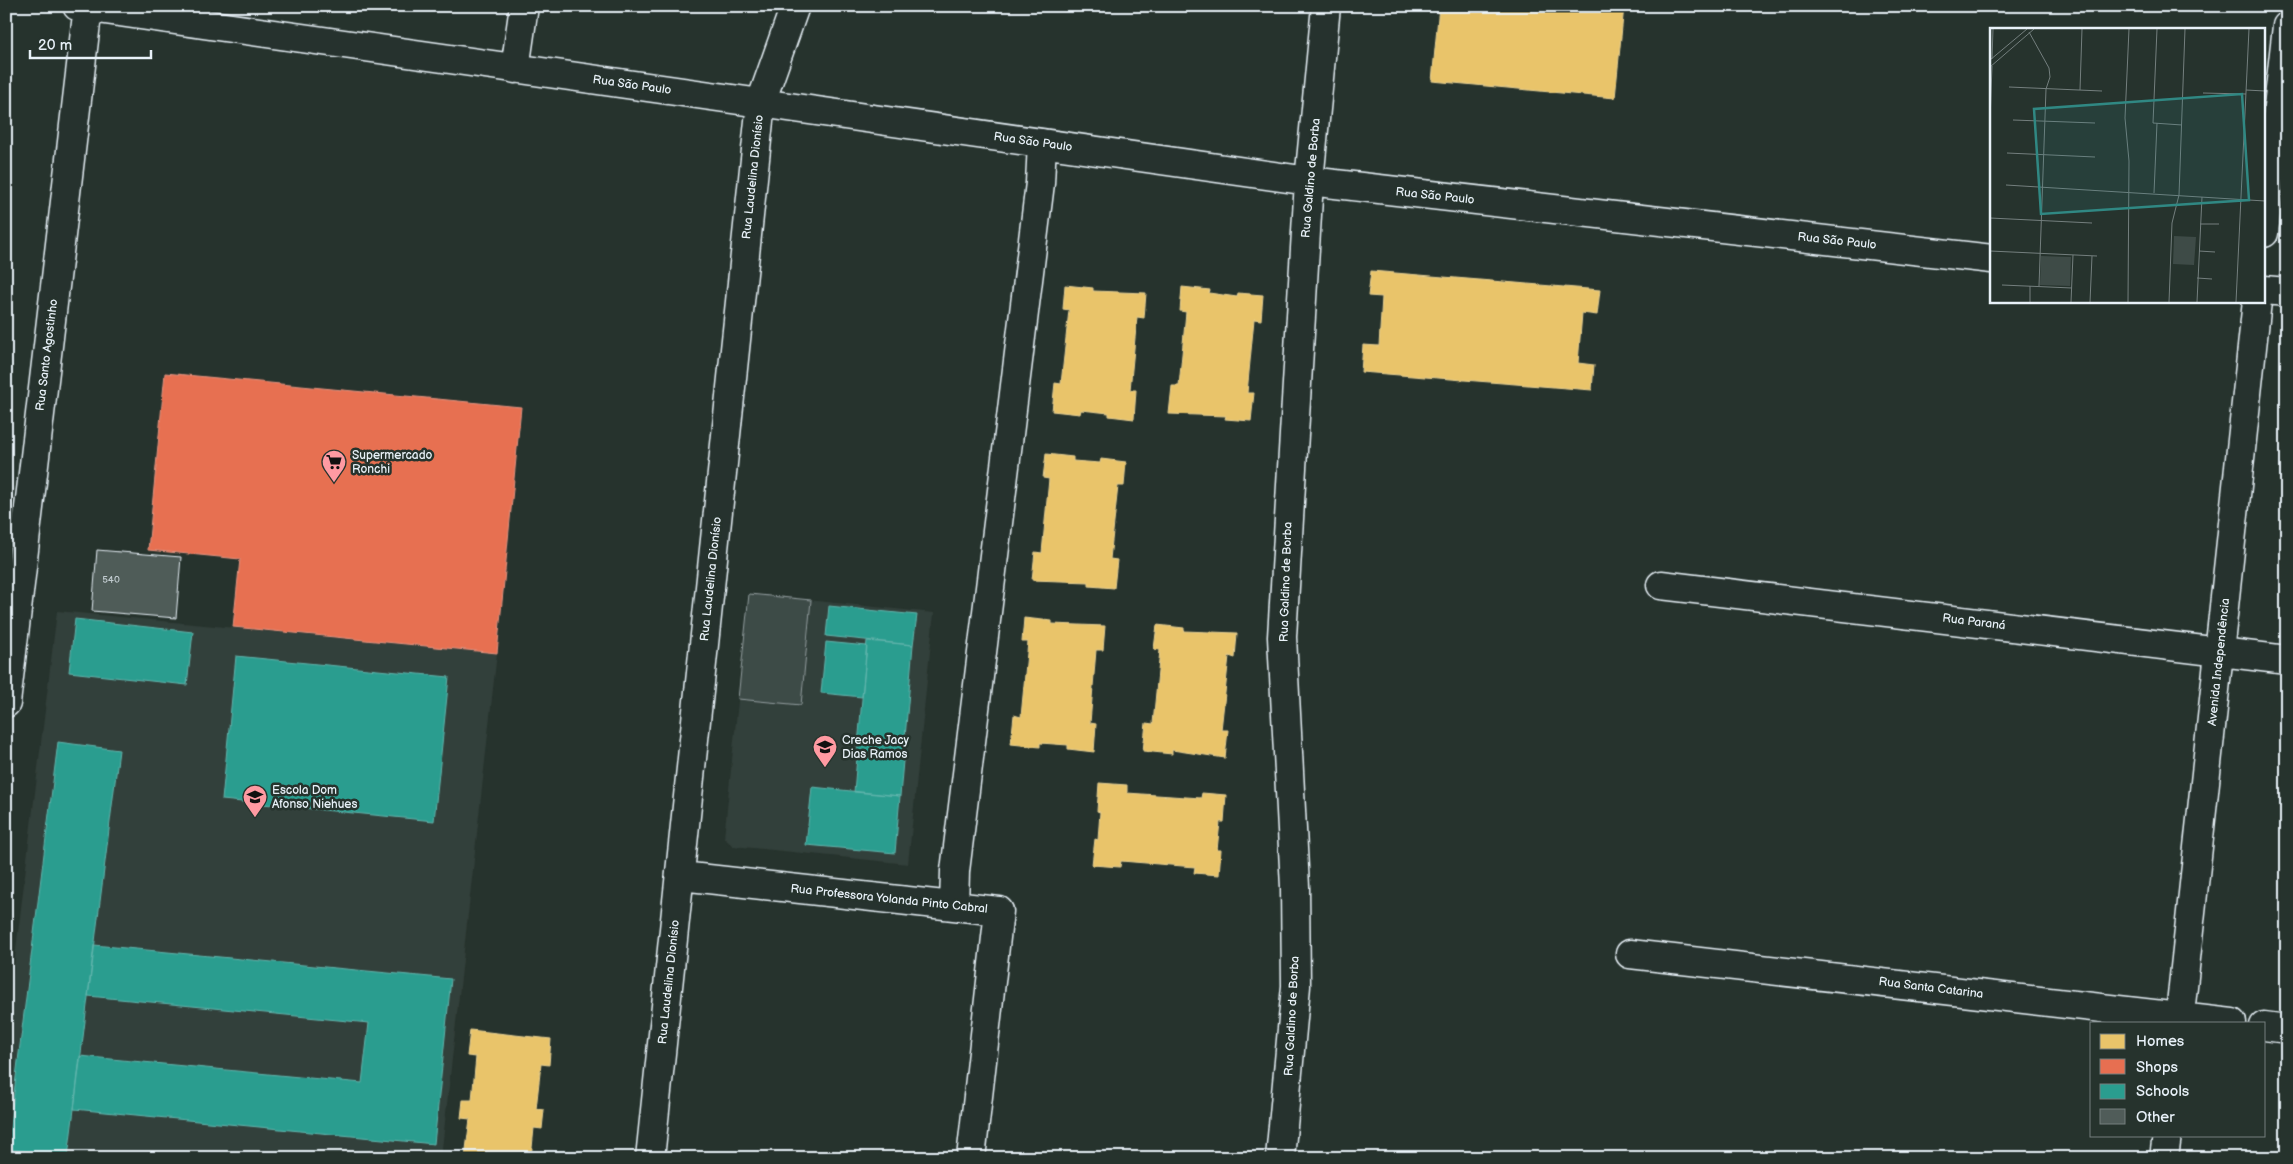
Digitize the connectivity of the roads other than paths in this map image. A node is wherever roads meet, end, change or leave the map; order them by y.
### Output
1 (524, 6) edge
2 (795, 6) edge
3 (1326, 6) edge
4 (84, 7) edge
5 (2287, 26) edge
6 (515, 69) junction
7 (761, 102) junction
8 (1042, 143) junction
9 (1310, 181) junction
10 (2266, 215) edge
11 (1990, 258) edge
12 (2266, 290) edge
13 (2287, 292) edge
14 (2257, 302) edge
15 (1661, 584) dead end
16 (2221, 652) junction
17 (2287, 660) edge
18 (6, 703) edge
19 (681, 876) junction
20 (954, 906) junction
21 (1630, 954) dead end
22 (2179, 1020) edge
23 (2214, 1022) edge
24 (2266, 1026) edge
25 (2287, 1029) edge
26 (2167, 1136) edge
27 (650, 1158) edge
28 (971, 1158) edge
29 (1280, 1158) edge
30 (2164, 1158) edge

1 - 6 street
2 - 7 street, Rua Laudelina Dionísio
3 - 9 street, Rua Galdino de Borba
4 - 6 street, Rua São Paulo
4 - 18 street, Rua Santo Agostinho
5 - 10 street
6 - 7 street, Rua São Paulo
7 - 8 street, Rua São Paulo
7 - 19 street, Rua Laudelina Dionísio
8 - 9 street, Rua São Paulo
8 - 20 street
9 - 11 street, Rua São Paulo
9 - 29 street, Rua Galdino de Borba
12 - 13 street
14 - 16 street, Avenida Independência
15 - 16 street, Rua Paraná
16 - 17 street, Rua Paraná
16 - 22 street, Avenida Independência
19 - 20 street, Rua Professora Yolanda Pinto Cabral
19 - 27 street, Rua Laudelina Dionísio
20 - 28 street, Rua Professora Yolanda Pinto Cabral
21 - 22 street, Rua Santa Catarina
22 - 23 street, Rua Santa Catarina
24 - 25 street
26 - 30 street

